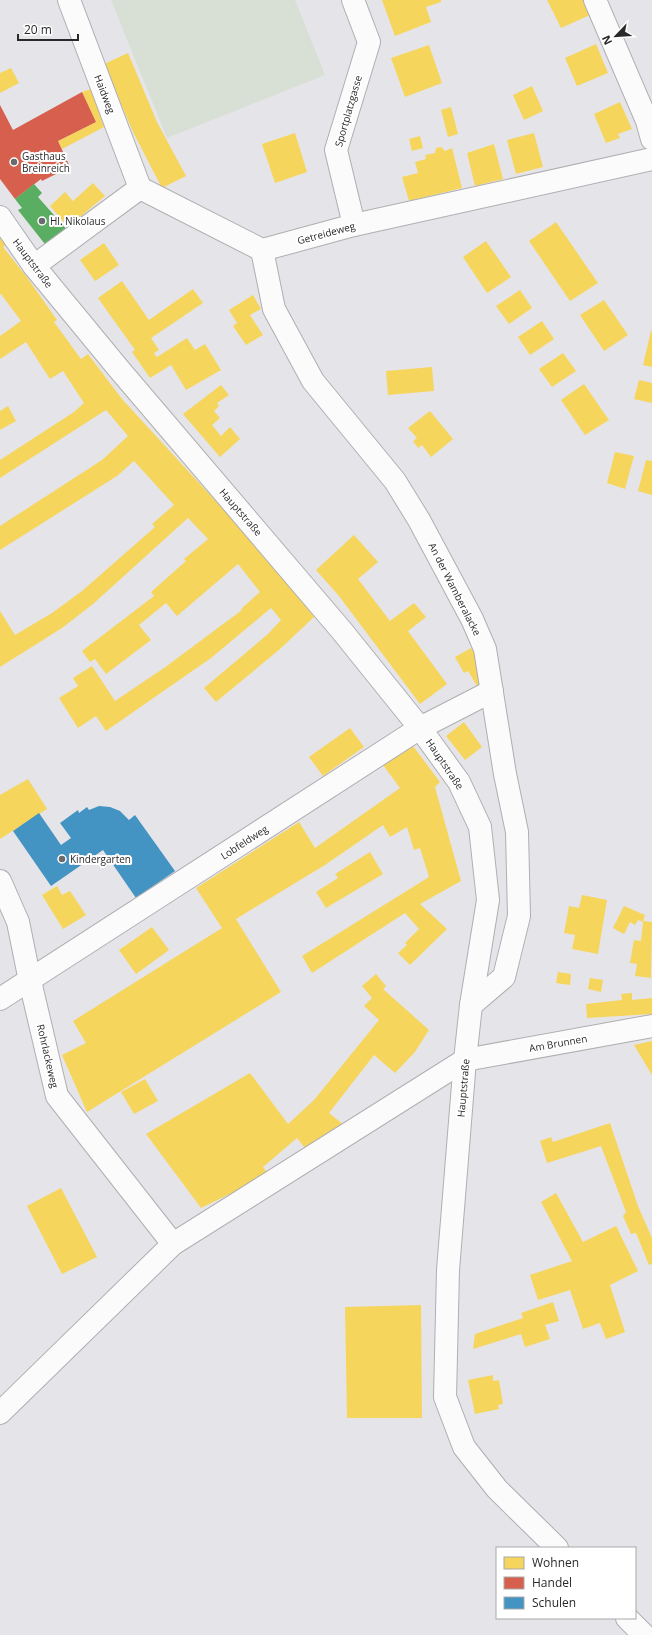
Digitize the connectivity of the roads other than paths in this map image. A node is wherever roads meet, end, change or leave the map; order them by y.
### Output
1 (69, 0) edge
2 (353, 0) edge
3 (596, 0) edge
4 (652, 139) edge
5 (652, 159) edge
6 (140, 188) junction
7 (0, 218) edge
8 (354, 224) junction
9 (262, 250) junction
10 (34, 266) junction
11 (492, 691) junction
12 (420, 728) junction
13 (0, 881) edge
14 (30, 981) junction
15 (0, 999) edge
16 (471, 1005) junction
17 (652, 1026) edge
18 (465, 1060) junction
19 (173, 1244) junction
20 (0, 1414) edge
21 (556, 1547) edge
22 (628, 1619) edge
23 (644, 1635) edge

1 - 6 street, Haidweg
2 - 8 street, Sportplatzgasse
3 - 4 street
5 - 8 street, Getreideweg
6 - 9 street
6 - 10 street
7 - 10 street, Hauptstraße
8 - 9 street, Getreideweg
9 - 11 street, An der Wamberalacke
10 - 12 street, Hauptstraße
11 - 12 street, Lobfeldweg
11 - 16 street, An der Wamberalacke
12 - 14 street, Lobfeldweg
12 - 16 street, Hauptstraße
13 - 14 street, Rohrlackeweg
14 - 15 street, Lobfeldweg
14 - 19 street, Rohrlackeweg
16 - 18 street, Hauptstraße
17 - 18 street, Am Brunnen
18 - 19 street
18 - 21 street, Hauptstraße
19 - 20 street
22 - 23 street

